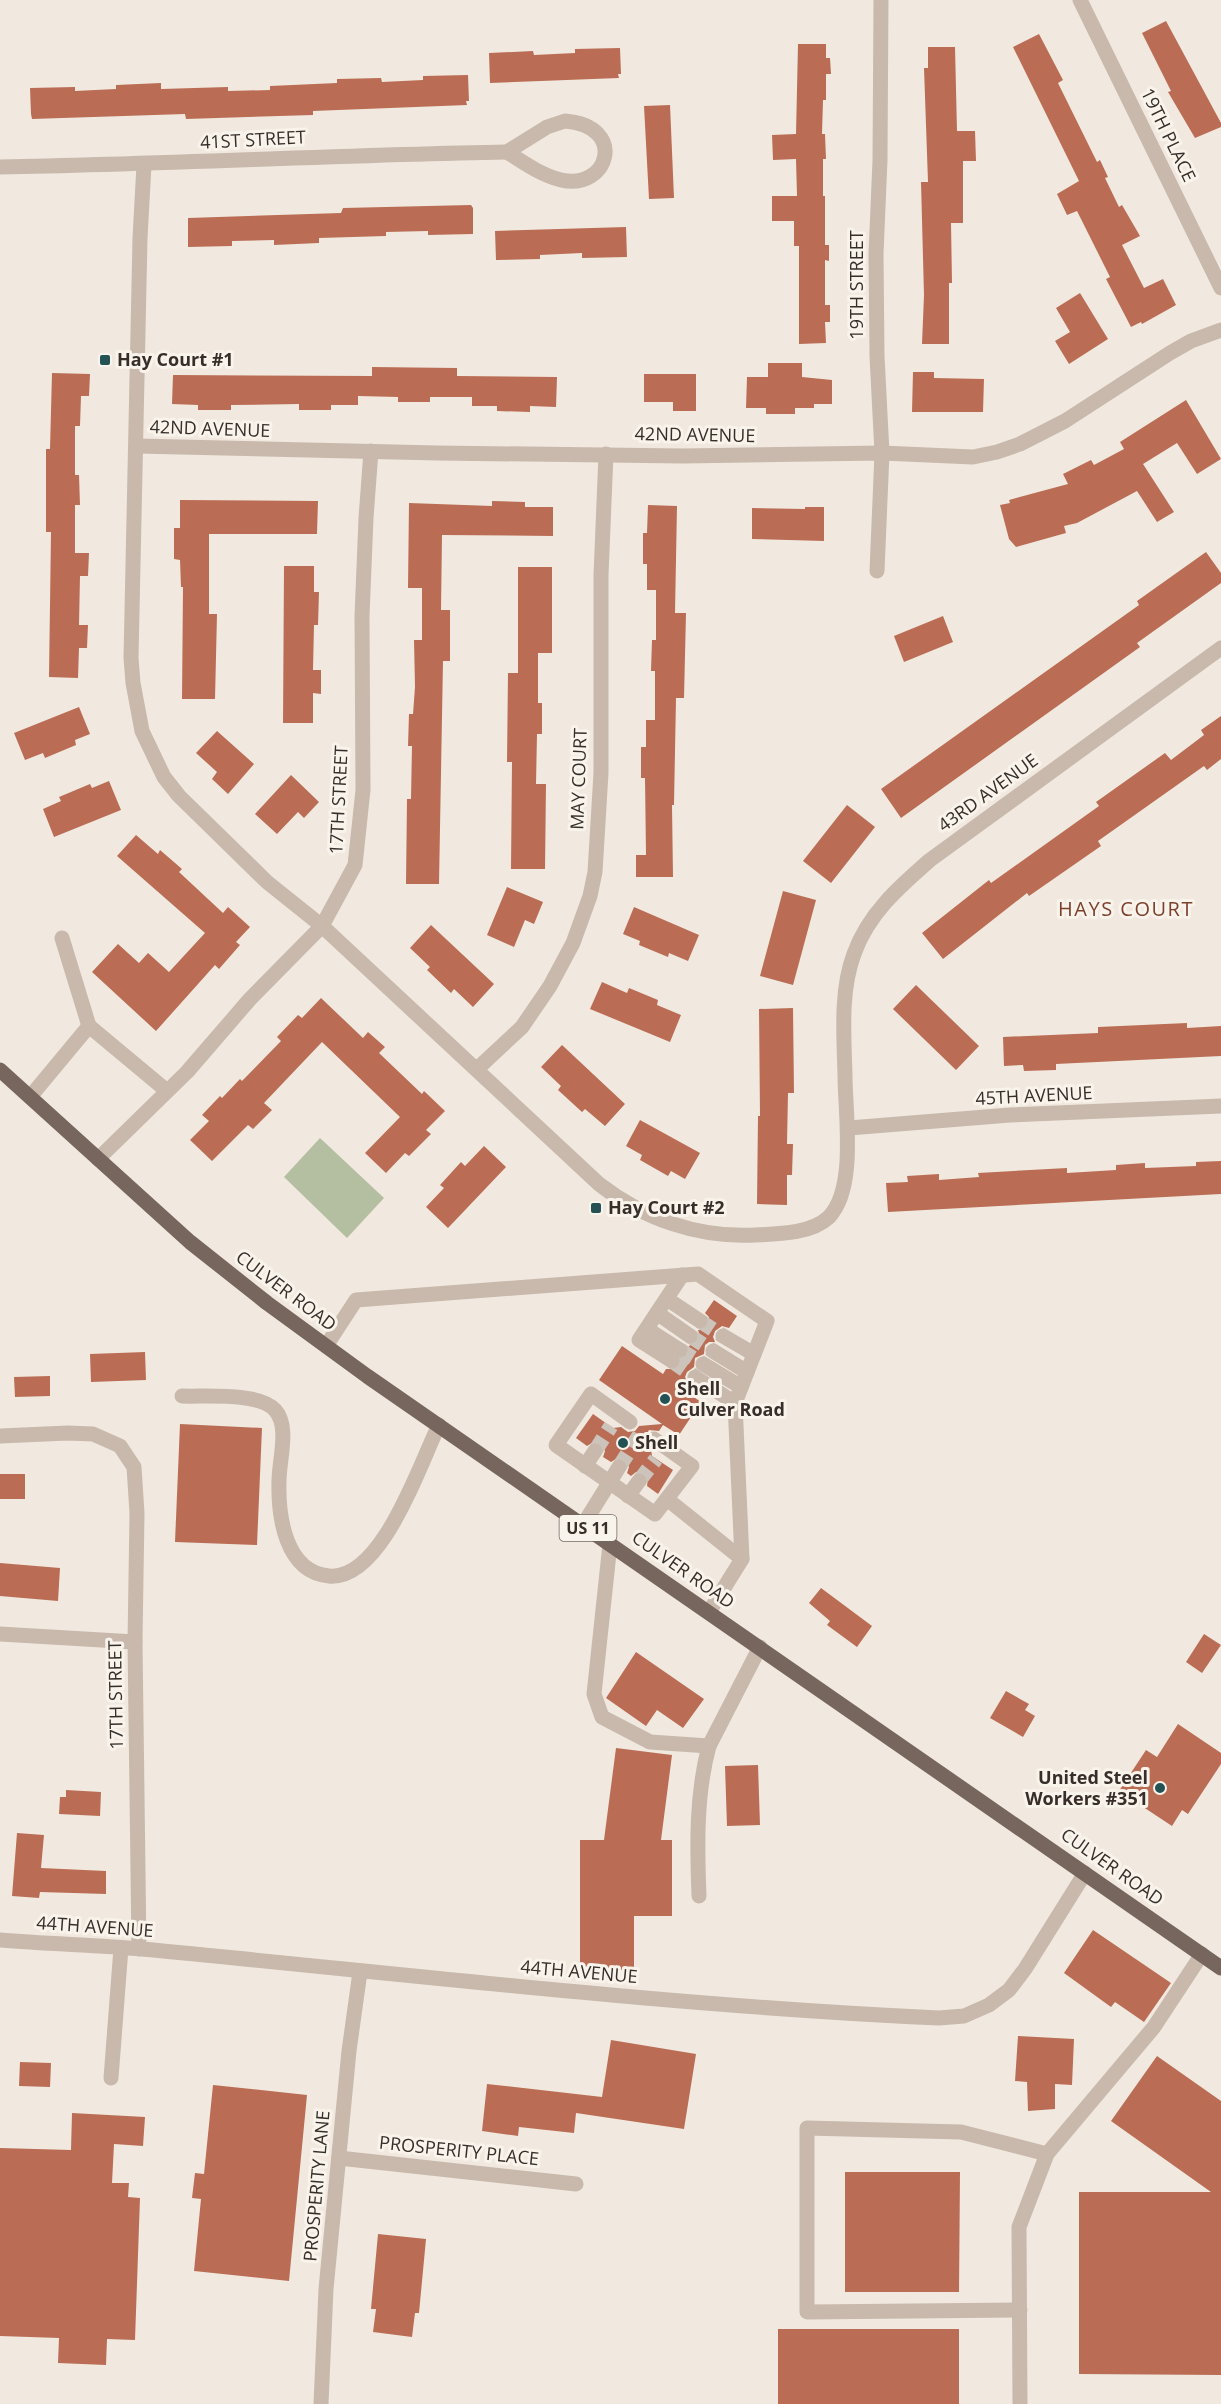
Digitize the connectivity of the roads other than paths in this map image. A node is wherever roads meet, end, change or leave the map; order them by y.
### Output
1 (881, 0) edge
2 (1080, 0) edge
3 (507, 152) junction
4 (144, 165) junction
5 (0, 167) edge
6 (1221, 288) edge
7 (1221, 330) edge
8 (136, 446) junction
9 (371, 451) junction
10 (882, 453) junction
11 (606, 454) junction
12 (877, 571) dead end
13 (1221, 648) edge
14 (322, 926) junction
15 (62, 938) dead end
16 (89, 1026) junction
17 (0, 1070) edge
18 (477, 1070) junction
19 (167, 1091) junction
20 (30, 1097) junction
21 (1221, 1106) edge
22 (849, 1128) junction
23 (98, 1159) junction
24 (682, 1275) junction
25 (667, 1299) junction
26 (657, 1313) junction
27 (700, 1321) tunnel mouth
28 (690, 1335) tunnel mouth
29 (723, 1336) tunnel mouth
30 (326, 1346) junction
31 (713, 1351) tunnel mouth
32 (754, 1354) junction
33 (676, 1356) tunnel mouth
34 (704, 1364) tunnel mouth
35 (747, 1372) junction
36 (695, 1377) tunnel mouth
37 (741, 1387) junction
38 (182, 1396) dead end
39 (735, 1403) junction
40 (620, 1421) dead end
41 (439, 1425) junction
42 (0, 1436) edge
43 (658, 1448) dead end
44 (595, 1451) tunnel mouth
45 (585, 1466) junction
46 (619, 1467) tunnel mouth
47 (639, 1481) tunnel mouth
48 (609, 1483) junction
49 (628, 1496) junction
50 (667, 1499) junction
51 (583, 1525) junction
52 (610, 1544) junction
53 (742, 1560) junction
54 (709, 1612) junction
55 (0, 1634) edge
56 (135, 1642) junction
57 (760, 1647) junction
58 (709, 1746) junction
59 (1085, 1872) junction
60 (699, 1896) dead end
61 (0, 1940) edge
62 (122, 1948) junction
63 (139, 1949) junction
64 (1202, 1954) junction
65 (1221, 1968) edge
66 (360, 1972) junction
67 (111, 2078) dead end
68 (1047, 2154) junction
69 (339, 2158) junction
70 (576, 2184) dead end
71 (1020, 2310) junction
72 (321, 2404) edge
73 (1020, 2404) edge

1 - 10 street, 19TH STREET
2 - 6 street, 19TH PLACE
3 - 3 street
3 - 4 street, 41ST STREET
4 - 5 street, 41ST STREET
4 - 8 street, 43RD AVENUE
7 - 10 street, 42ND AVENUE
8 - 9 street, 42ND AVENUE
8 - 14 street, 43RD AVENUE
9 - 11 street, 42ND AVENUE
9 - 14 street, 17TH STREET
10 - 11 street, 42ND AVENUE
10 - 12 street, 19TH STREET
11 - 18 street, MAY COURT
13 - 22 street, 43RD AVENUE
14 - 18 street, 43RD AVENUE
14 - 19 street, 17TH STREET
15 - 16 street
16 - 19 street
16 - 20 street
17 - 20 main road, CULVER ROAD / US 11
18 - 22 street, 43RD AVENUE
19 - 23 street, 17TH STREET
20 - 23 main road, CULVER ROAD / US 11
21 - 22 street, 45TH AVENUE
23 - 30 main road, CULVER ROAD / US 11
24 - 25 street
24 - 30 street
24 - 32 street
25 - 26 street
25 - 27 street
26 - 28 street
26 - 33 street
29 - 32 street
30 - 41 main road, CULVER ROAD / US 11
31 - 35 street
32 - 35 street
34 - 37 street
35 - 37 street
36 - 39 street
37 - 39 street
38 - 41 street
39 - 53 street
40 - 45 street
41 - 51 main road, CULVER ROAD / US 11
42 - 56 street, 17TH STREET
43 - 50 street
44 - 45 street
45 - 48 street
46 - 48 street
47 - 49 street
48 - 49 street
48 - 51 street
49 - 50 street
50 - 53 street
51 - 52 main road, CULVER ROAD / US 11
52 - 54 main road, CULVER ROAD / US 11
52 - 58 street
53 - 54 street
54 - 57 main road, CULVER ROAD / US 11
55 - 56 street
56 - 63 street, 17TH STREET
57 - 58 street
57 - 59 main road, CULVER ROAD / US 11
58 - 60 street
59 - 64 main road, CULVER ROAD / US 11
59 - 66 street, 44TH AVENUE
61 - 62 street, 44TH AVENUE
62 - 63 street, 44TH AVENUE
62 - 67 street
63 - 66 street, 44TH AVENUE
64 - 65 main road, CULVER ROAD / US 11
64 - 68 street
66 - 69 street, PROSPERITY LANE
68 - 71 street
68 - 71 street
69 - 70 street, PROSPERITY PLACE
69 - 72 street, PROSPERITY LANE
71 - 73 street

